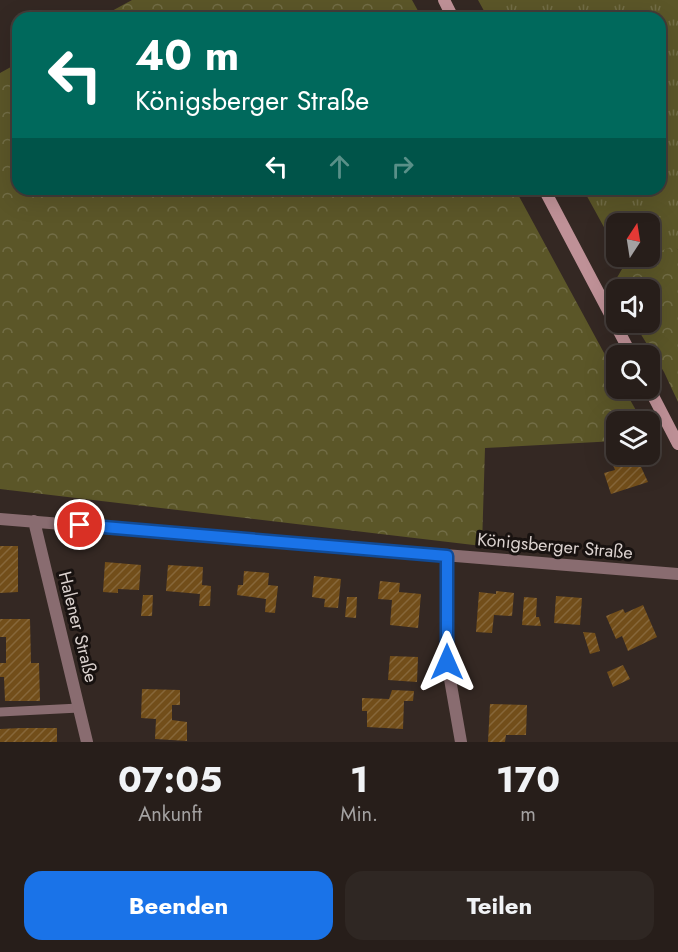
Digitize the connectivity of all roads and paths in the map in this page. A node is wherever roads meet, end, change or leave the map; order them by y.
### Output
1 (547, 195) edge
2 (626, 345) edge
3 (655, 399) edge
4 (678, 444) edge
5 (0, 519) edge
6 (34, 521) junction
7 (447, 556) junction
8 (678, 574) edge
9 (79, 708) junction
10 (0, 712) edge
11 (87, 742) edge
12 (461, 742) edge

1 - 2 main road
3 - 4 main road
5 - 6 street, Königsberger Straße
6 - 7 street, Königsberger Straße
6 - 9 street, Halener Straße
7 - 8 street, Königsberger Straße
7 - 12 street
9 - 10 lane
9 - 11 street, Halener Straße

